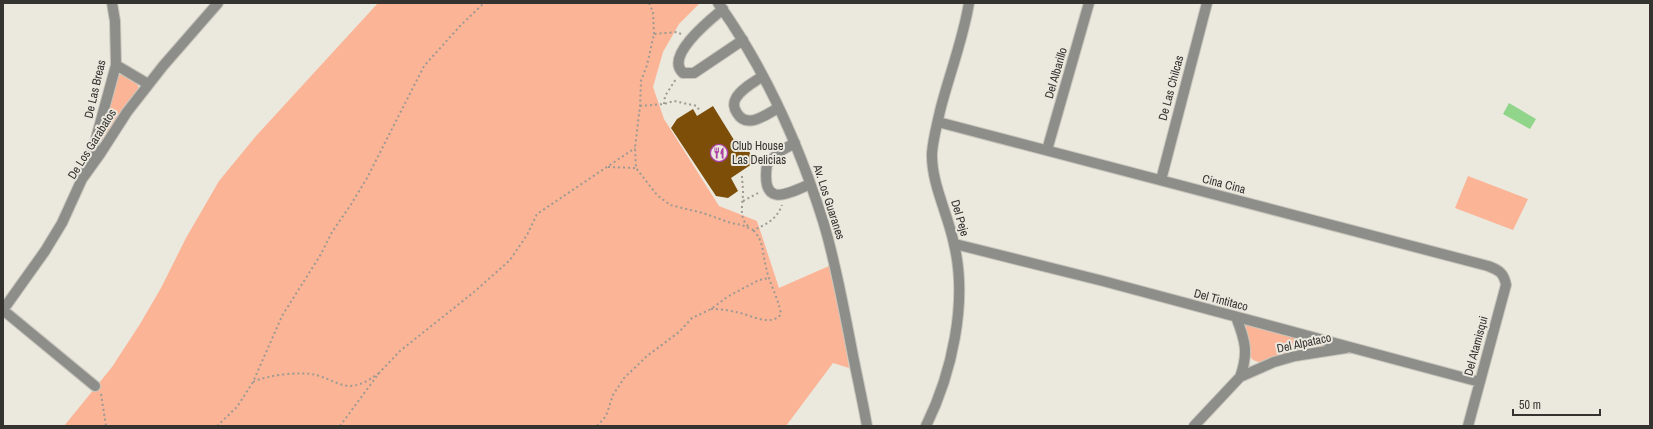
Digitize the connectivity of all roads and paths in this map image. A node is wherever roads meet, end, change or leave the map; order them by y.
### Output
1 (112, 3) edge
2 (218, 3) edge
3 (484, 3) edge
4 (649, 3) edge
5 (969, 3) edge
6 (1089, 3) edge
7 (1207, 3) edge
8 (721, 6) edge
9 (654, 34) junction
10 (691, 39) junction
11 (743, 40) junction
12 (116, 65) junction
13 (681, 72) junction
14 (762, 76) junction
15 (148, 84) junction
16 (664, 104) junction
17 (640, 106) junction
18 (778, 108) junction
19 (699, 110) dead end
20 (938, 122) junction
21 (795, 143) junction
22 (635, 148) junction
23 (1047, 150) junction
24 (607, 167) junction
25 (636, 168) junction
26 (742, 176) dead end
27 (82, 179) junction
28 (1161, 180) junction
29 (810, 184) junction
30 (768, 189) junction
31 (786, 195) junction
32 (743, 201) junction
33 (753, 230) junction
34 (955, 244) junction
35 (1502, 273) joint
36 (769, 278) junction
37 (711, 309) junction
38 (3, 310) edge
39 (1236, 317) junction
40 (1352, 347) junction
41 (1246, 358) junction
42 (1261, 368) junction
43 (379, 374) junction
44 (1240, 377) junction
45 (253, 382) junction
46 (1480, 382) junction
47 (95, 386) joint
48 (106, 426) edge
49 (217, 426) edge
50 (340, 426) edge
51 (597, 426) edge
52 (867, 426) edge
53 (926, 426) edge
54 (1194, 426) edge
55 (1468, 426) edge

1 - 12 street, De Las Breas
2 - 15 street, De Los Garabatos
3 - 45 path
4 - 9 path
5 - 20 street, Del Peje
6 - 23 street, Del Albarillo
7 - 28 street, De Las Chilcas
8 - 10 street
8 - 11 street, Av. Los Guaranes
9 - 10 path
9 - 17 path
10 - 13 street
11 - 13 street
11 - 14 street, Av. Los Guaranes
12 - 15 street
12 - 27 street, De Las Breas
13 - 16 path
14 - 18 street, Av. Los Guaranes
14 - 18 street
15 - 27 street, De Los Garabatos
16 - 17 path
16 - 19 path
17 - 22 path
18 - 21 street, Av. Los Guaranes
20 - 23 street, Cina Cina
20 - 34 street, Del Peje
21 - 29 street, Av. Los Guaranes
21 - 30 street
22 - 24 path
22 - 25 path
23 - 28 street, Cina Cina
24 - 25 path
24 - 43 path
25 - 33 path
26 - 32 path
27 - 38 street, De Los Garabatos
28 - 35 street, Cina Cina
29 - 31 street
29 - 52 street, Av. Los Guaranes
30 - 31 street
30 - 32 path
31 - 33 path
32 - 33 path
33 - 36 path
34 - 39 street, Del Tintitaco
34 - 53 street, Del Peje
35 - 46 street, Del Atamisqui
36 - 37 path
36 - 37 path
37 - 51 path
38 - 47 street
39 - 40 street, Del Tintitaco
39 - 41 street, Del Alpataco
40 - 42 street, Del Alpataco
40 - 46 street, Del Tintitaco
41 - 42 street
41 - 44 street, Del Alpataco
42 - 44 street, Del Alpataco
43 - 45 path
43 - 50 path
44 - 54 street, Del Alpataco
45 - 49 path
46 - 55 street, Del Atamisqui
47 - 48 path

